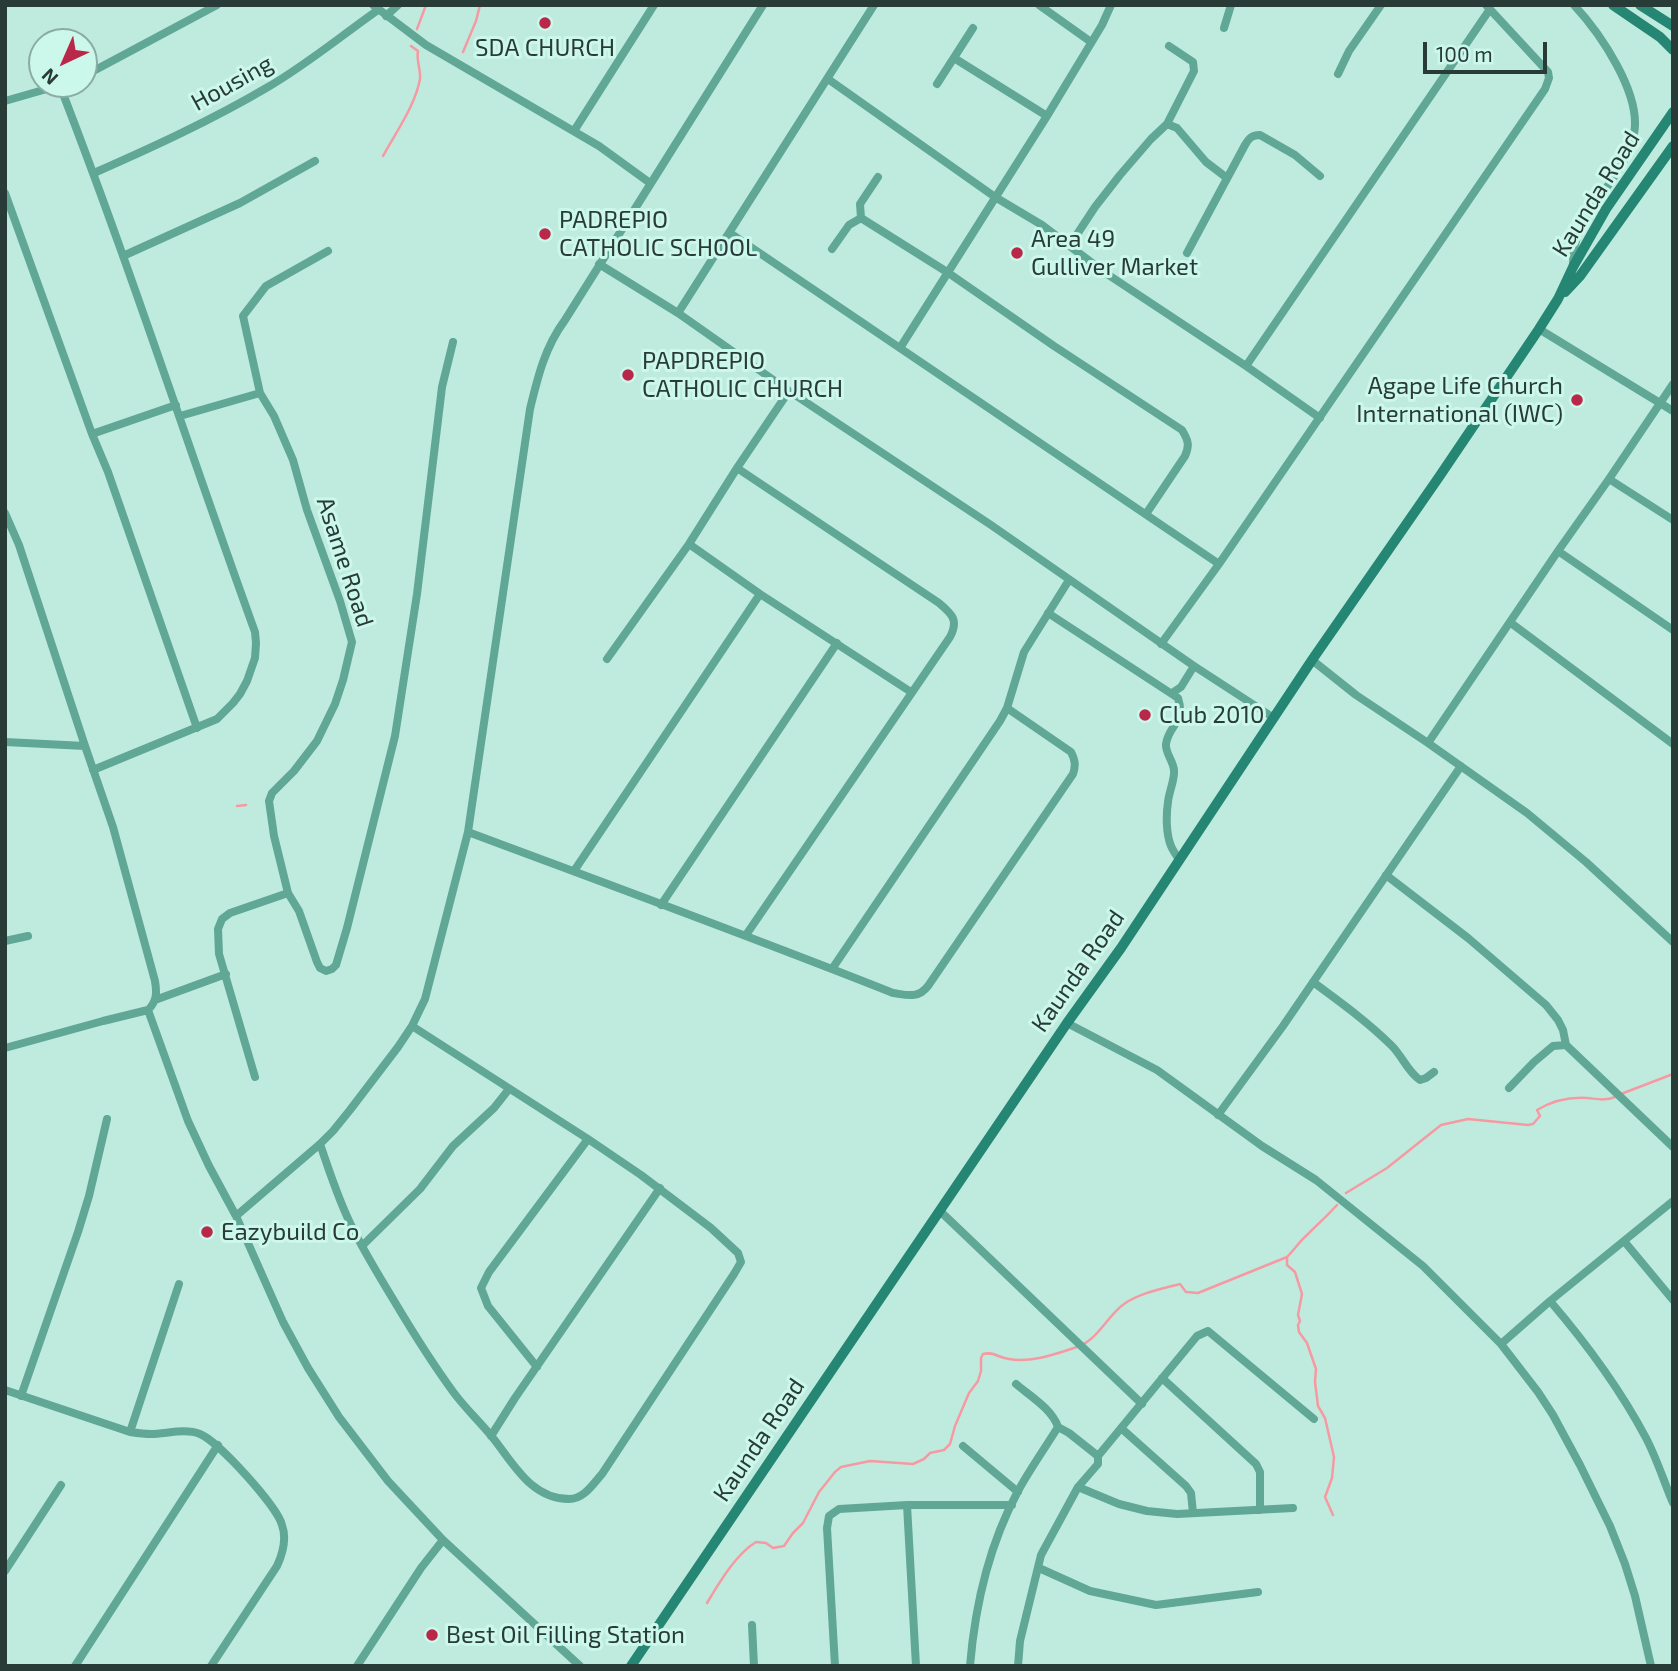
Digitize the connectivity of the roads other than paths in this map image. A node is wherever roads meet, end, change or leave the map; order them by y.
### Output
1 (217, 5) edge
2 (398, 5) edge
3 (654, 5) edge
4 (763, 5) edge
5 (874, 5) edge
6 (1039, 5) edge
7 (1111, 5) edge
8 (1231, 5) edge
9 (1381, 5) edge
10 (1574, 5) edge
11 (1613, 5) edge
12 (1640, 5) edge
13 (1488, 7) edge
14 (379, 10) edge
15 (1673, 26) edge
16 (973, 28) dead end
17 (1224, 28) dead end
18 (1091, 42) junction
19 (1169, 46) dead end
20 (1673, 50) edge
21 (954, 58) junction
22 (98, 69) edge
23 (1338, 74) dead end
24 (828, 79) junction
25 (937, 84) dead end
26 (28, 95) edge
27 (67, 98) edge
28 (5, 101) edge
29 (1673, 112) edge
30 (1046, 116) junction
31 (1167, 124) junction
32 (574, 131) junction
33 (1673, 146) edge
34 (315, 161) dead end
35 (94, 173) junction
36 (1320, 176) dead end
37 (878, 177) dead end
38 (1227, 178) junction
39 (650, 183) junction
40 (5, 193) edge
41 (995, 197) junction
42 (861, 218) junction
43 (730, 233) junction
44 (1070, 245) junction
45 (832, 249) dead end
46 (328, 251) dead end
47 (1187, 253) dead end
48 (123, 256) junction
49 (599, 264) junction
50 (1573, 267) junction
51 (947, 272) junction
52 (1558, 299) junction
53 (678, 313) junction
54 (1539, 329) junction
55 (453, 342) dead end
56 (900, 348) junction
57 (1246, 366) junction
58 (1673, 384) edge
59 (789, 391) junction
60 (260, 393) junction
61 (1661, 403) junction
62 (176, 405) junction
63 (1673, 411) edge
64 (180, 416) junction
65 (1320, 418) junction
66 (92, 434) junction
67 (737, 468) junction
68 (1609, 479) junction
69 (5, 513) edge
70 (1146, 514) junction
71 (1673, 520) edge
72 (689, 544) junction
73 (1558, 551) junction
74 (1219, 564) junction
75 (1069, 580) junction
76 (760, 594) junction
77 (1048, 613) junction
78 (1511, 623) junction
79 (1673, 630) edge
80 (837, 643) junction
81 (1161, 644) junction
82 (607, 659) dead end
83 (1312, 660) junction
84 (1194, 666) junction
85 (911, 692) junction
86 (1172, 693) junction
87 (1007, 708) junction
88 (1274, 718) junction
89 (197, 728) junction
90 (5, 742) edge
91 (1428, 743) junction
92 (1673, 744) edge
93 (85, 747) junction
94 (1461, 766) junction
95 (93, 770) junction
96 (468, 832) junction
97 (1180, 860) junction
98 (574, 871) junction
99 (1386, 875) junction
100 (288, 893) junction
101 (661, 905) junction
102 (746, 935) junction
103 (27, 936) dead end
104 (5, 941) edge
105 (1673, 942) edge
106 (832, 968) junction
107 (226, 974) junction
108 (1313, 982) junction
109 (155, 1000) junction
110 (148, 1010) junction
111 (1067, 1023) junction
112 (412, 1026) junction
113 (1566, 1045) junction
114 (5, 1048) edge
115 (1434, 1072) dead end
116 (256, 1077) dead end
117 (1509, 1088) dead end
118 (509, 1089) junction
119 (1218, 1115) junction
120 (107, 1119) dead end
121 (588, 1139) junction
122 (320, 1144) junction
123 (1673, 1147) edge
124 (660, 1188) junction
125 (1673, 1200) edge
126 (940, 1210) junction
127 (236, 1216) junction
128 (1624, 1241) junction
129 (362, 1246) junction
130 (179, 1284) dead end
131 (1673, 1300) edge
132 (1550, 1301) junction
133 (1501, 1344) junction
134 (537, 1367) junction
135 (1162, 1378) junction
136 (1016, 1384) dead end
137 (5, 1390) edge
138 (21, 1396) junction
139 (1142, 1404) junction
140 (1314, 1419) dead end
141 (1059, 1427) junction
142 (1122, 1428) junction
143 (130, 1432) junction
144 (491, 1436) junction
145 (218, 1445) junction
146 (963, 1446) dead end
147 (1098, 1457) junction
148 (61, 1485) dead end
149 (1078, 1487) junction
150 (1018, 1492) junction
151 (1673, 1503) edge
152 (1012, 1505) junction
153 (907, 1506) junction
154 (1293, 1508) dead end
155 (1260, 1510) junction
156 (1193, 1513) junction
157 (443, 1540) junction
158 (9, 1557) edge
159 (1039, 1568) junction
160 (5, 1570) edge
161 (1258, 1592) dead end
162 (752, 1625) dead end
163 (75, 1666) edge
164 (211, 1666) edge
165 (357, 1666) edge
166 (580, 1666) edge
167 (631, 1666) edge
168 (754, 1666) edge
169 (835, 1666) edge
170 (916, 1666) edge
171 (970, 1666) edge
172 (1018, 1666) edge
173 (1651, 1666) edge

1 - 22 street
2 - 14 street, Housing
3 - 32 street
4 - 39 street
5 - 24 street
6 - 18 street
7 - 18 street
8 - 17 street
9 - 23 street
10 - 50 street
11 - 20 main road
12 - 15 main road
13 - 57 street
13 - 65 street
14 - 32 street
14 - 35 street, Housing
16 - 21 street
18 - 30 street
19 - 31 street
21 - 25 street
21 - 30 street
24 - 41 street
24 - 43 street
26 - 28 street
27 - 35 street
29 - 50 main road, Kaunda Road
30 - 41 street
31 - 38 street
31 - 44 street
32 - 39 street
33 - 52 main road, Kaunda Road
34 - 48 street
35 - 48 street
36 - 38 street
37 - 42 street
38 - 47 street
39 - 49 street
40 - 66 street
41 - 44 street
41 - 51 street
42 - 45 street
42 - 51 street
43 - 53 street
43 - 56 street
44 - 57 street
46 - 60 street, Asame Road
48 - 62 street
49 - 53 street
49 - 96 street
50 - 52 main road, Kaunda Road
51 - 56 street
51 - 70 street
52 - 54 main road, Kaunda Road
53 - 59 street
54 - 61 street
54 - 83 main road, Kaunda Road
55 - 100 street, Asame Road
56 - 70 street
57 - 65 street
58 - 61 street
59 - 67 street
59 - 75 street
60 - 64 street
60 - 100 street, Asame Road
61 - 63 street
61 - 68 street
62 - 64 street
62 - 66 street
64 - 89 street
65 - 74 street
66 - 89 street
67 - 72 street
67 - 85 street
68 - 71 street
68 - 73 street
69 - 93 street
70 - 74 street
72 - 76 street
72 - 82 street
73 - 78 street
73 - 79 street
74 - 81 street
75 - 77 street
75 - 81 street
76 - 80 street
76 - 98 street
77 - 86 street
77 - 87 street
78 - 91 street
78 - 92 street
80 - 85 street
80 - 101 street
81 - 84 street
83 - 88 main road, Kaunda Road
83 - 91 street
84 - 86 street
84 - 88 street
85 - 102 street
86 - 97 street
87 - 106 street
87 - 106 street
88 - 97 main road, Kaunda Road
89 - 95 street
90 - 93 street
91 - 94 street
93 - 95 street
94 - 99 street
94 - 105 street
95 - 109 street
96 - 98 street
96 - 112 street
97 - 111 main road, Kaunda Road
98 - 101 street
99 - 108 street
99 - 113 street
100 - 107 street
101 - 102 street
102 - 106 street
103 - 104 street
107 - 109 street
107 - 116 street
108 - 115 street
108 - 119 street
109 - 110 street
110 - 114 street
110 - 127 street
111 - 119 street
111 - 126 main road, Kaunda Road
112 - 118 street
112 - 122 street
113 - 117 street
113 - 123 street
118 - 121 street
118 - 129 street
119 - 133 street
120 - 138 street
121 - 124 street
121 - 134 street
122 - 127 street
122 - 129 street
124 - 134 street
124 - 144 street
125 - 128 street
126 - 139 street
126 - 167 main road, Kaunda Road
127 - 157 street
128 - 131 street
128 - 132 street
129 - 144 street
130 - 143 street
132 - 133 street
132 - 151 street
133 - 173 street
134 - 144 street
135 - 139 street
135 - 140 street
135 - 155 street
136 - 141 street
137 - 138 street
138 - 143 street
139 - 142 street
141 - 147 street
141 - 150 street
142 - 147 street
142 - 156 street
143 - 145 street
145 - 163 street
145 - 164 street
146 - 150 street
147 - 149 street
148 - 158 street
149 - 156 street
149 - 159 street
150 - 152 street
152 - 153 street
152 - 171 street
153 - 169 street
153 - 170 street
154 - 155 street
155 - 156 street
157 - 165 street
157 - 166 street
158 - 160 street
159 - 161 street
159 - 172 street
162 - 168 street

